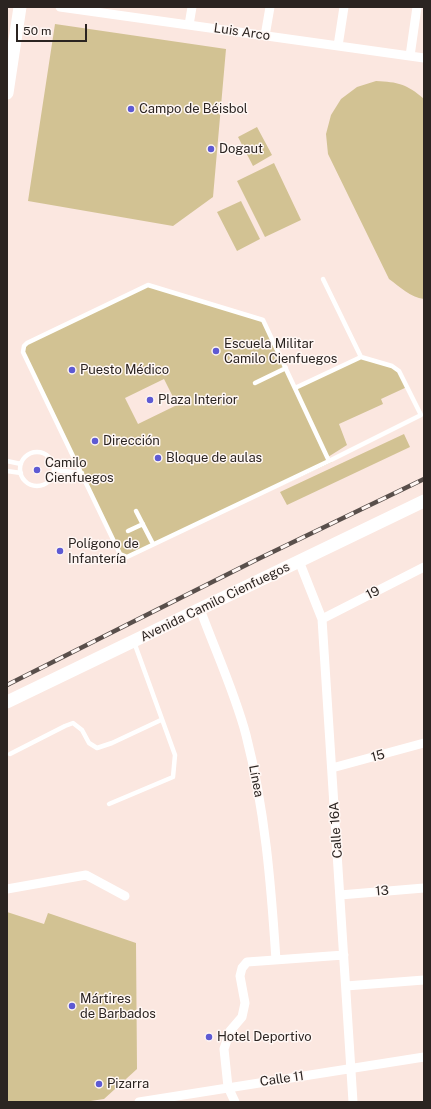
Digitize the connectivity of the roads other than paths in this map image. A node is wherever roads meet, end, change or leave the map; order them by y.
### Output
1 (20, 7) edge
2 (60, 7) edge
3 (192, 7) edge
4 (270, 7) edge
5 (344, 7) edge
6 (417, 7) edge
7 (117, 11) edge
8 (189, 25) junction
9 (265, 36) junction
10 (338, 46) junction
11 (410, 56) junction
12 (424, 58) edge
13 (7, 93) edge
14 (323, 278) dead end
15 (361, 357) junction
16 (286, 368) junction
17 (255, 383) dead end
18 (295, 388) junction
19 (7, 461) edge
20 (329, 461) junction
21 (21, 464) junction
22 (54, 470) junction
23 (7, 471) edge
24 (21, 473) junction
25 (82, 473) junction
26 (424, 501) edge
27 (136, 511) dead end
28 (143, 524) junction
29 (128, 531) dead end
30 (153, 544) junction
31 (299, 561) junction
32 (424, 567) edge
33 (200, 609) junction
34 (322, 619) junction
35 (134, 641) junction
36 (7, 702) edge
37 (162, 720) junction
38 (424, 743) edge
39 (10, 754) dead end
40 (332, 768) junction
41 (109, 804) dead end
42 (424, 888) edge
43 (7, 889) edge
44 (340, 895) junction
45 (125, 896) dead end
46 (344, 955) junction
47 (276, 960) junction
48 (424, 980) edge
49 (346, 986) junction
50 (424, 1057) edge
51 (351, 1069) junction
52 (228, 1087) junction
53 (139, 1102) edge
54 (235, 1102) edge
55 (353, 1102) edge

1 - 13 street
2 - 7 street, Luis Arco
3 - 8 street
4 - 9 street
5 - 10 street
6 - 11 street
7 - 8 street, Luis Arco
8 - 9 street, Luis Arco
9 - 10 street, Luis Arco
10 - 11 street, Luis Arco
11 - 12 street, Luis Arco
14 - 15 lane
15 - 18 lane
15 - 20 lane
16 - 17 lane
16 - 18 lane
16 - 25 lane
18 - 20 lane
19 - 21 lane
20 - 30 lane
21 - 22 lane
21 - 24 lane
22 - 24 lane
22 - 25 lane
23 - 24 lane
25 - 30 lane
26 - 31 street, Avenida Camilo Cienfuegos
27 - 28 lane
28 - 29 lane
28 - 30 lane
31 - 33 street, Avenida Camilo Cienfuegos
31 - 34 street, Calle 16A
32 - 34 street, 19
33 - 35 street, Avenida Camilo Cienfuegos
33 - 47 street, Línea
34 - 40 street, Calle 16A
35 - 36 street, Avenida Camilo Cienfuegos
35 - 37 lane
37 - 39 lane
37 - 41 lane
38 - 40 street, 15
40 - 44 street, Calle 16A
42 - 44 street, 13
43 - 45 street
44 - 46 street, Calle 16A
46 - 47 street
46 - 49 street, Calle 16A
47 - 52 street
48 - 49 street
49 - 51 street, Calle 16A
50 - 51 street, Calle 11
51 - 52 street, Calle 11
51 - 55 street, Calle 16A
52 - 53 street, Calle 11
52 - 54 street

